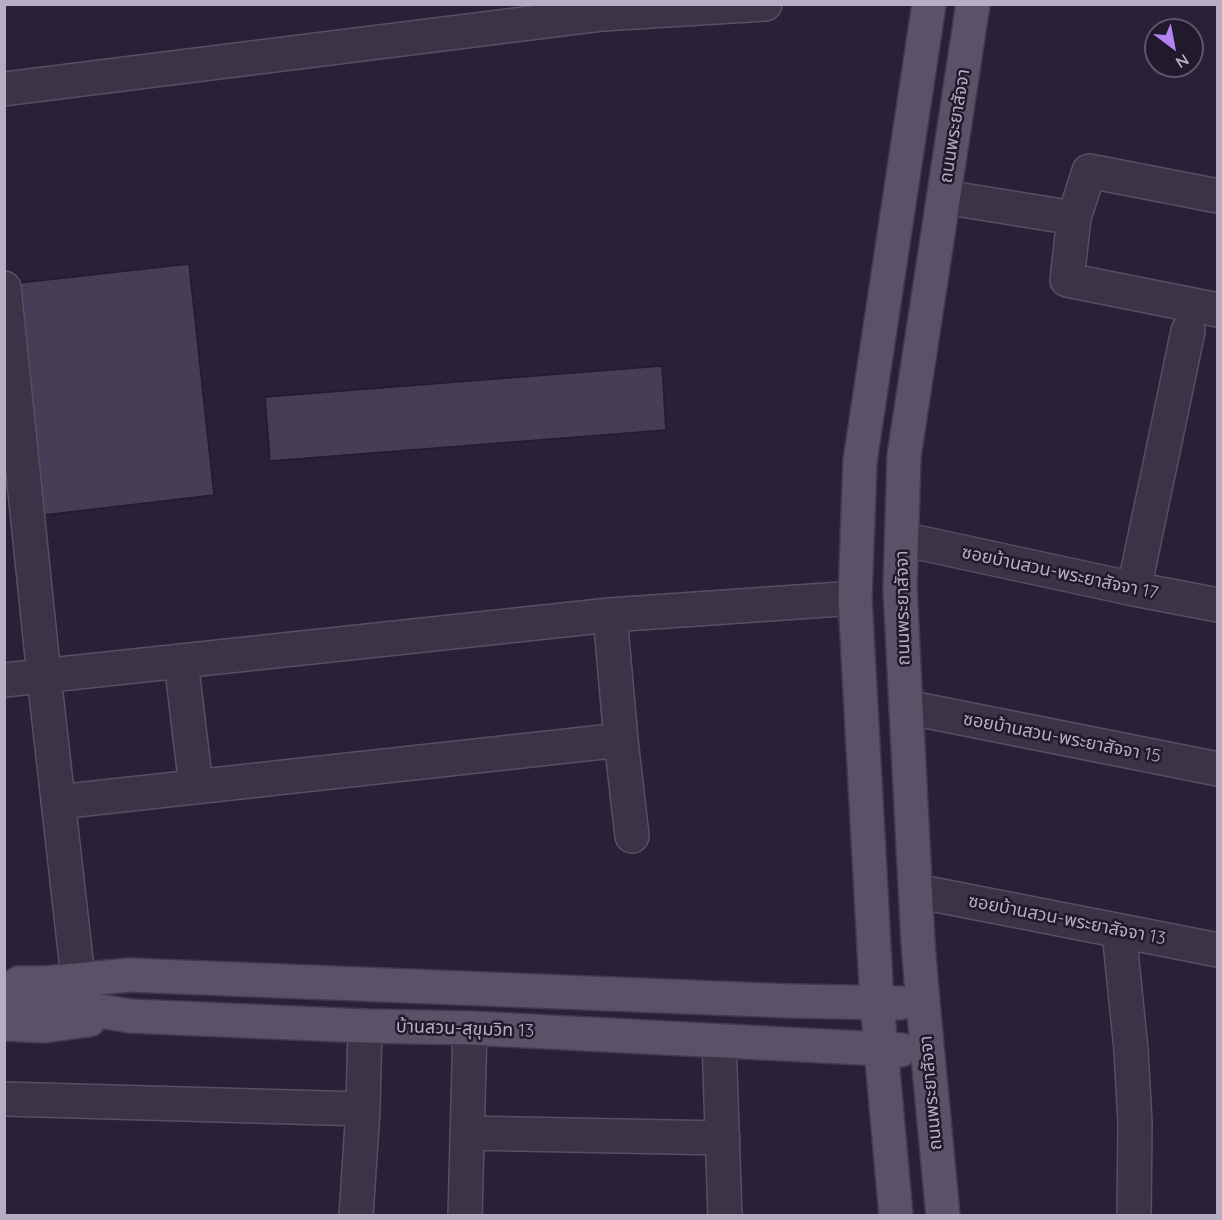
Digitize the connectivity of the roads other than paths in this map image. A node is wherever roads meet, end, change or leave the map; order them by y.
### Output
1 (765, 4) edge
2 (929, 4) edge
3 (973, 4) edge
4 (4, 89) edge
5 (1218, 196) edge
6 (944, 197) junction
7 (1074, 218) junction
8 (4, 288) edge
9 (1218, 310) edge
10 (1188, 331) dead end
11 (902, 539) junction
12 (1134, 589) junction
13 (855, 598) junction
14 (1218, 605) edge
15 (610, 615) junction
16 (181, 662) junction
17 (44, 676) junction
18 (4, 680) edge
19 (906, 707) junction
20 (621, 740) junction
21 (1218, 769) edge
22 (195, 787) junction
23 (58, 802) junction
24 (632, 836) dead end
25 (916, 891) junction
26 (1119, 931) junction
27 (1218, 950) edge
28 (4, 964) edge
29 (77, 969) junction
30 (129, 975) junction
31 (4, 983) edge
32 (4, 1000) edge
33 (878, 1003) junction
34 (923, 1003) junction
35 (130, 1016) junction
36 (4, 1024) edge
37 (365, 1026) junction
38 (470, 1028) junction
39 (719, 1041) junction
40 (881, 1049) junction
41 (927, 1052) junction
42 (4, 1099) edge
43 (363, 1109) junction
44 (467, 1133) junction
45 (723, 1138) junction
46 (356, 1215) edge
47 (465, 1215) edge
48 (725, 1215) edge
49 (896, 1215) edge
50 (943, 1215) edge
51 (1134, 1215) edge

1 - 4 street
2 - 13 main road
3 - 6 main road, ถนนพระยาสัจจา
5 - 7 street
6 - 7 street
6 - 11 main road, ถนนพระยาสัจจา
7 - 9 street
8 - 17 street
10 - 12 street
11 - 12 street, ซอยบ้านสวน-พระยาสัจจา 17
11 - 19 main road, ถนนพระยาสัจจา
12 - 14 street, ซอยบ้านสวน-พระยาสัจจา 17
13 - 15 street
13 - 33 main road
15 - 16 street
15 - 20 street
16 - 17 street
16 - 22 street
17 - 18 street
17 - 23 street
19 - 21 street, ซอยบ้านสวน-พระยาสัจจา 15
19 - 25 main road, ถนนพระยาสัจจา
20 - 22 street
20 - 24 street
22 - 23 street
23 - 29 street
25 - 26 street, ซอยบ้านสวน-พระยาสัจจา 13
25 - 34 main road, ถนนพระยาสัจจา
26 - 27 street, ซอยบ้านสวน-พระยาสัจจา 13
26 - 51 street
28 - 29 main road
29 - 30 main road
30 - 31 main road
30 - 33 main road
32 - 35 main road, บ้านสวน-สุขุมวิท 13
33 - 34 main road
33 - 40 main road
34 - 41 main road, ถนนพระยาสัจจา
35 - 36 main road
35 - 37 main road, บ้านสวน-สุขุมวิท 13
37 - 38 main road, บ้านสวน-สุขุมวิท 13
37 - 43 street
38 - 39 main road, บ้านสวน-สุขุมวิท 13
38 - 44 street
39 - 40 main road, บ้านสวน-สุขุมวิท 13
39 - 45 street
40 - 41 main road, บ้านสวน-สุขุมวิท 13
40 - 49 main road
41 - 50 main road, ถนนพระยาสัจจา
42 - 43 street
43 - 46 street
44 - 45 street
44 - 47 street
45 - 48 street

